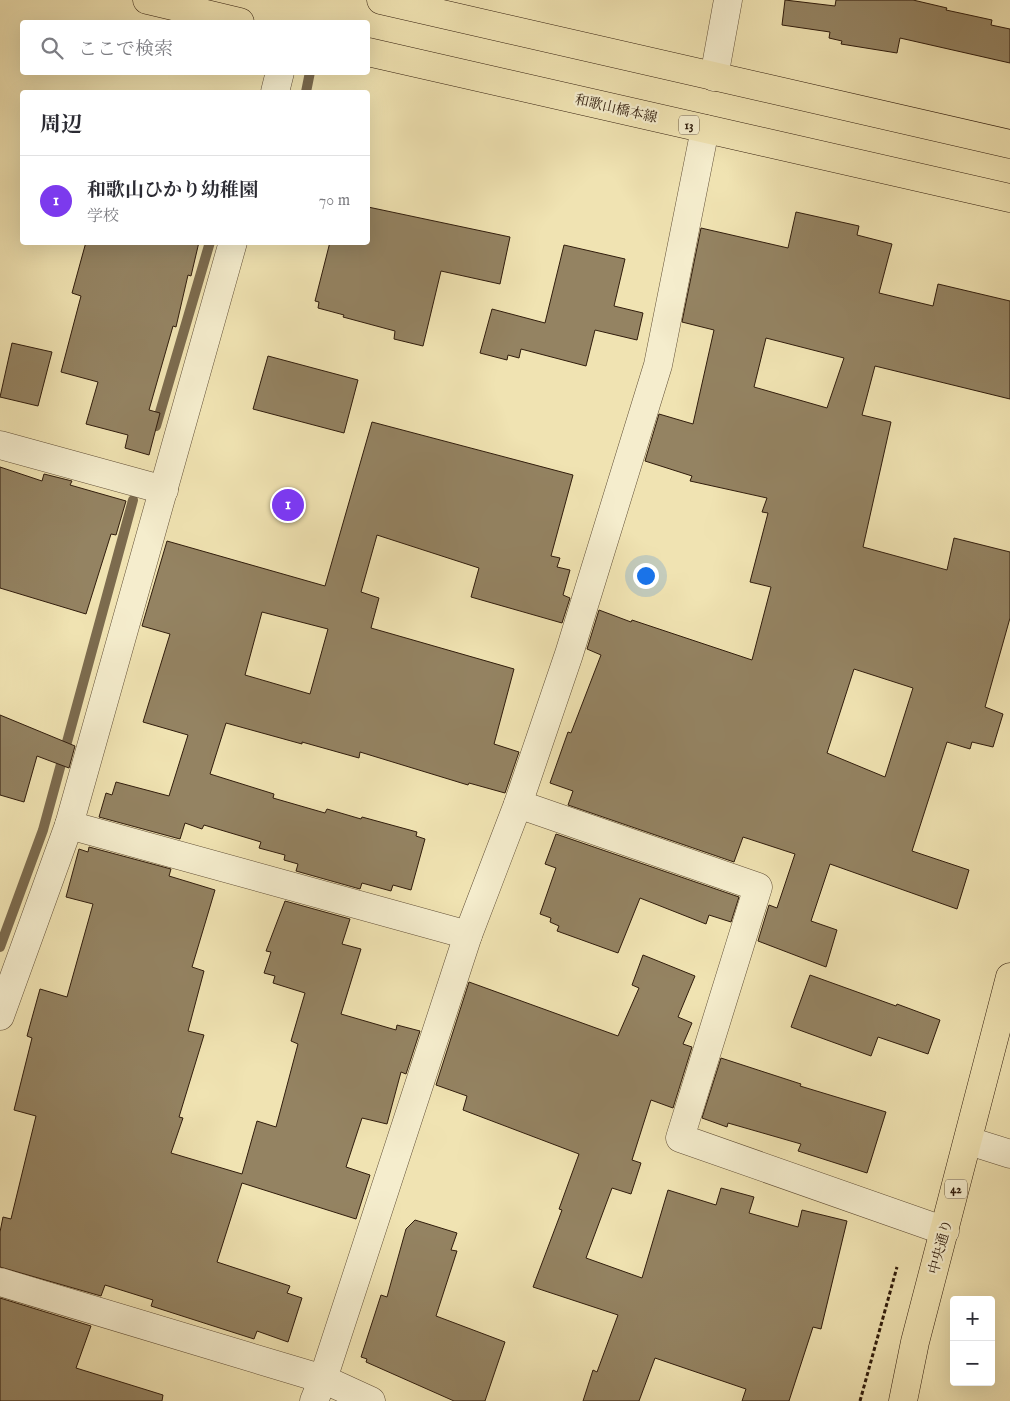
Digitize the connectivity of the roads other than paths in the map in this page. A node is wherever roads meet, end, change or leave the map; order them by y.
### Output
1 (147, 0) edge
2 (381, 0) edge
3 (728, 0) edge
4 (232, 20) edge
5 (370, 52) edge
6 (279, 75) edge
7 (714, 77) junction
8 (276, 90) edge
9 (705, 129) junction
10 (1010, 144) edge
11 (1010, 198) edge
12 (232, 245) edge
13 (0, 445) edge
14 (164, 490) junction
15 (518, 804) junction
16 (68, 825) junction
17 (468, 935) junction
18 (1010, 977) edge
19 (0, 1016) edge
20 (969, 1141) junction
21 (1010, 1154) edge
22 (945, 1231) junction
23 (0, 1282) edge
24 (318, 1390) edge
25 (371, 1401) edge
26 (903, 1401) edge

1 - 4 main road
2 - 7 main road
3 - 7 street
5 - 9 main road, 和歌山橋本線 / 13
6 - 8 street
7 - 10 main road
9 - 11 main road, 和歌山橋本線 / 13
9 - 15 street
12 - 14 street
13 - 14 street
14 - 16 street
15 - 17 street
15 - 22 street
16 - 17 street
16 - 19 street
17 - 24 street
18 - 20 main road, 中央通り / 42
20 - 21 street
20 - 22 main road, 中央通り / 42
22 - 26 main road, 中央通り / 42
23 - 24 street
24 - 25 street

